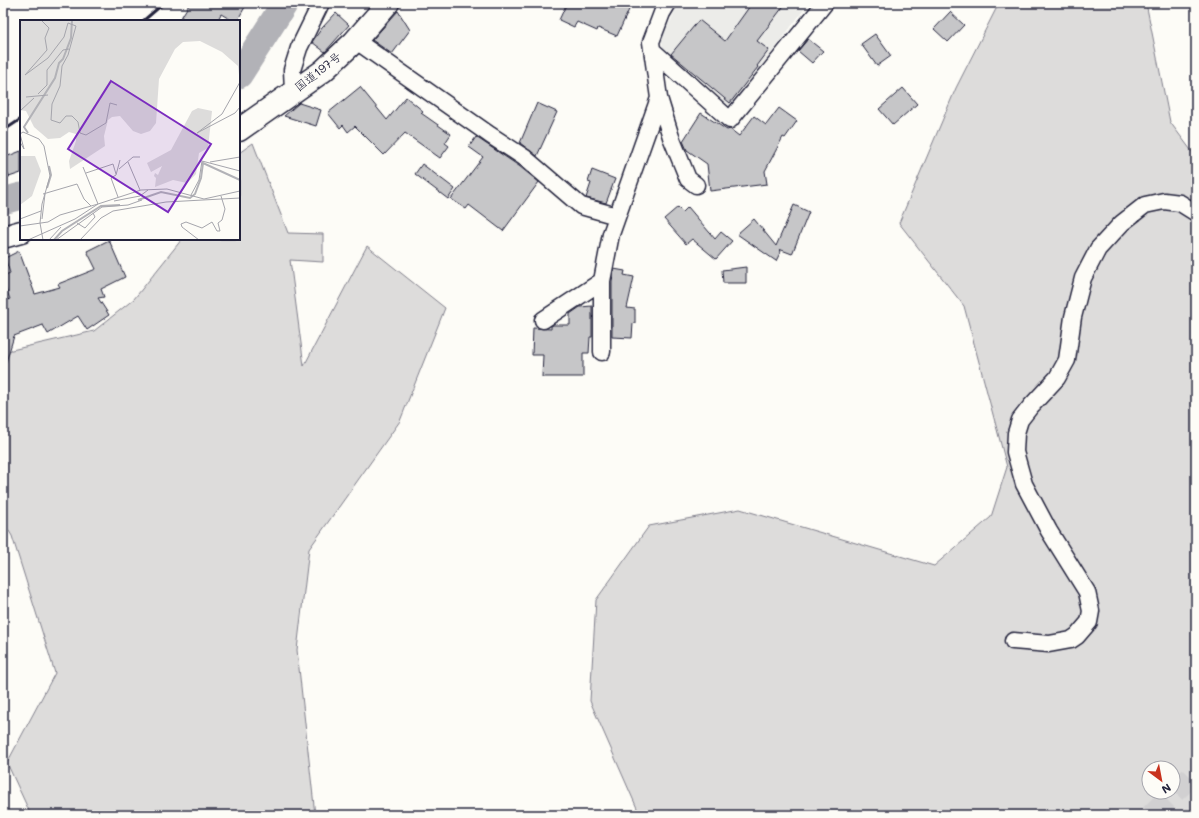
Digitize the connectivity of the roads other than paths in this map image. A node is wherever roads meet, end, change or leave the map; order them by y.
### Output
1 (321, 3) edge
2 (388, 3) edge
3 (668, 3) edge
4 (825, 3) edge
5 (356, 40) junction
6 (652, 50) junction
7 (293, 91) junction
8 (659, 98) junction
9 (240, 129) edge
10 (696, 185) dead end
11 (1196, 213) edge
12 (617, 216) junction
13 (20, 232) edge
14 (3, 237) edge
15 (602, 281) junction
16 (543, 320) dead end
17 (602, 352) dead end
18 (1013, 641) dead end

1 - 7 street
2 - 5 highway, 国道197号
3 - 6 street
4 - 6 street
5 - 7 highway, 国道197号
5 - 12 street
6 - 8 street
7 - 9 highway, 国道197号
8 - 10 street
8 - 12 street
11 - 18 street
12 - 15 street
13 - 14 highway
15 - 16 street
15 - 17 street

